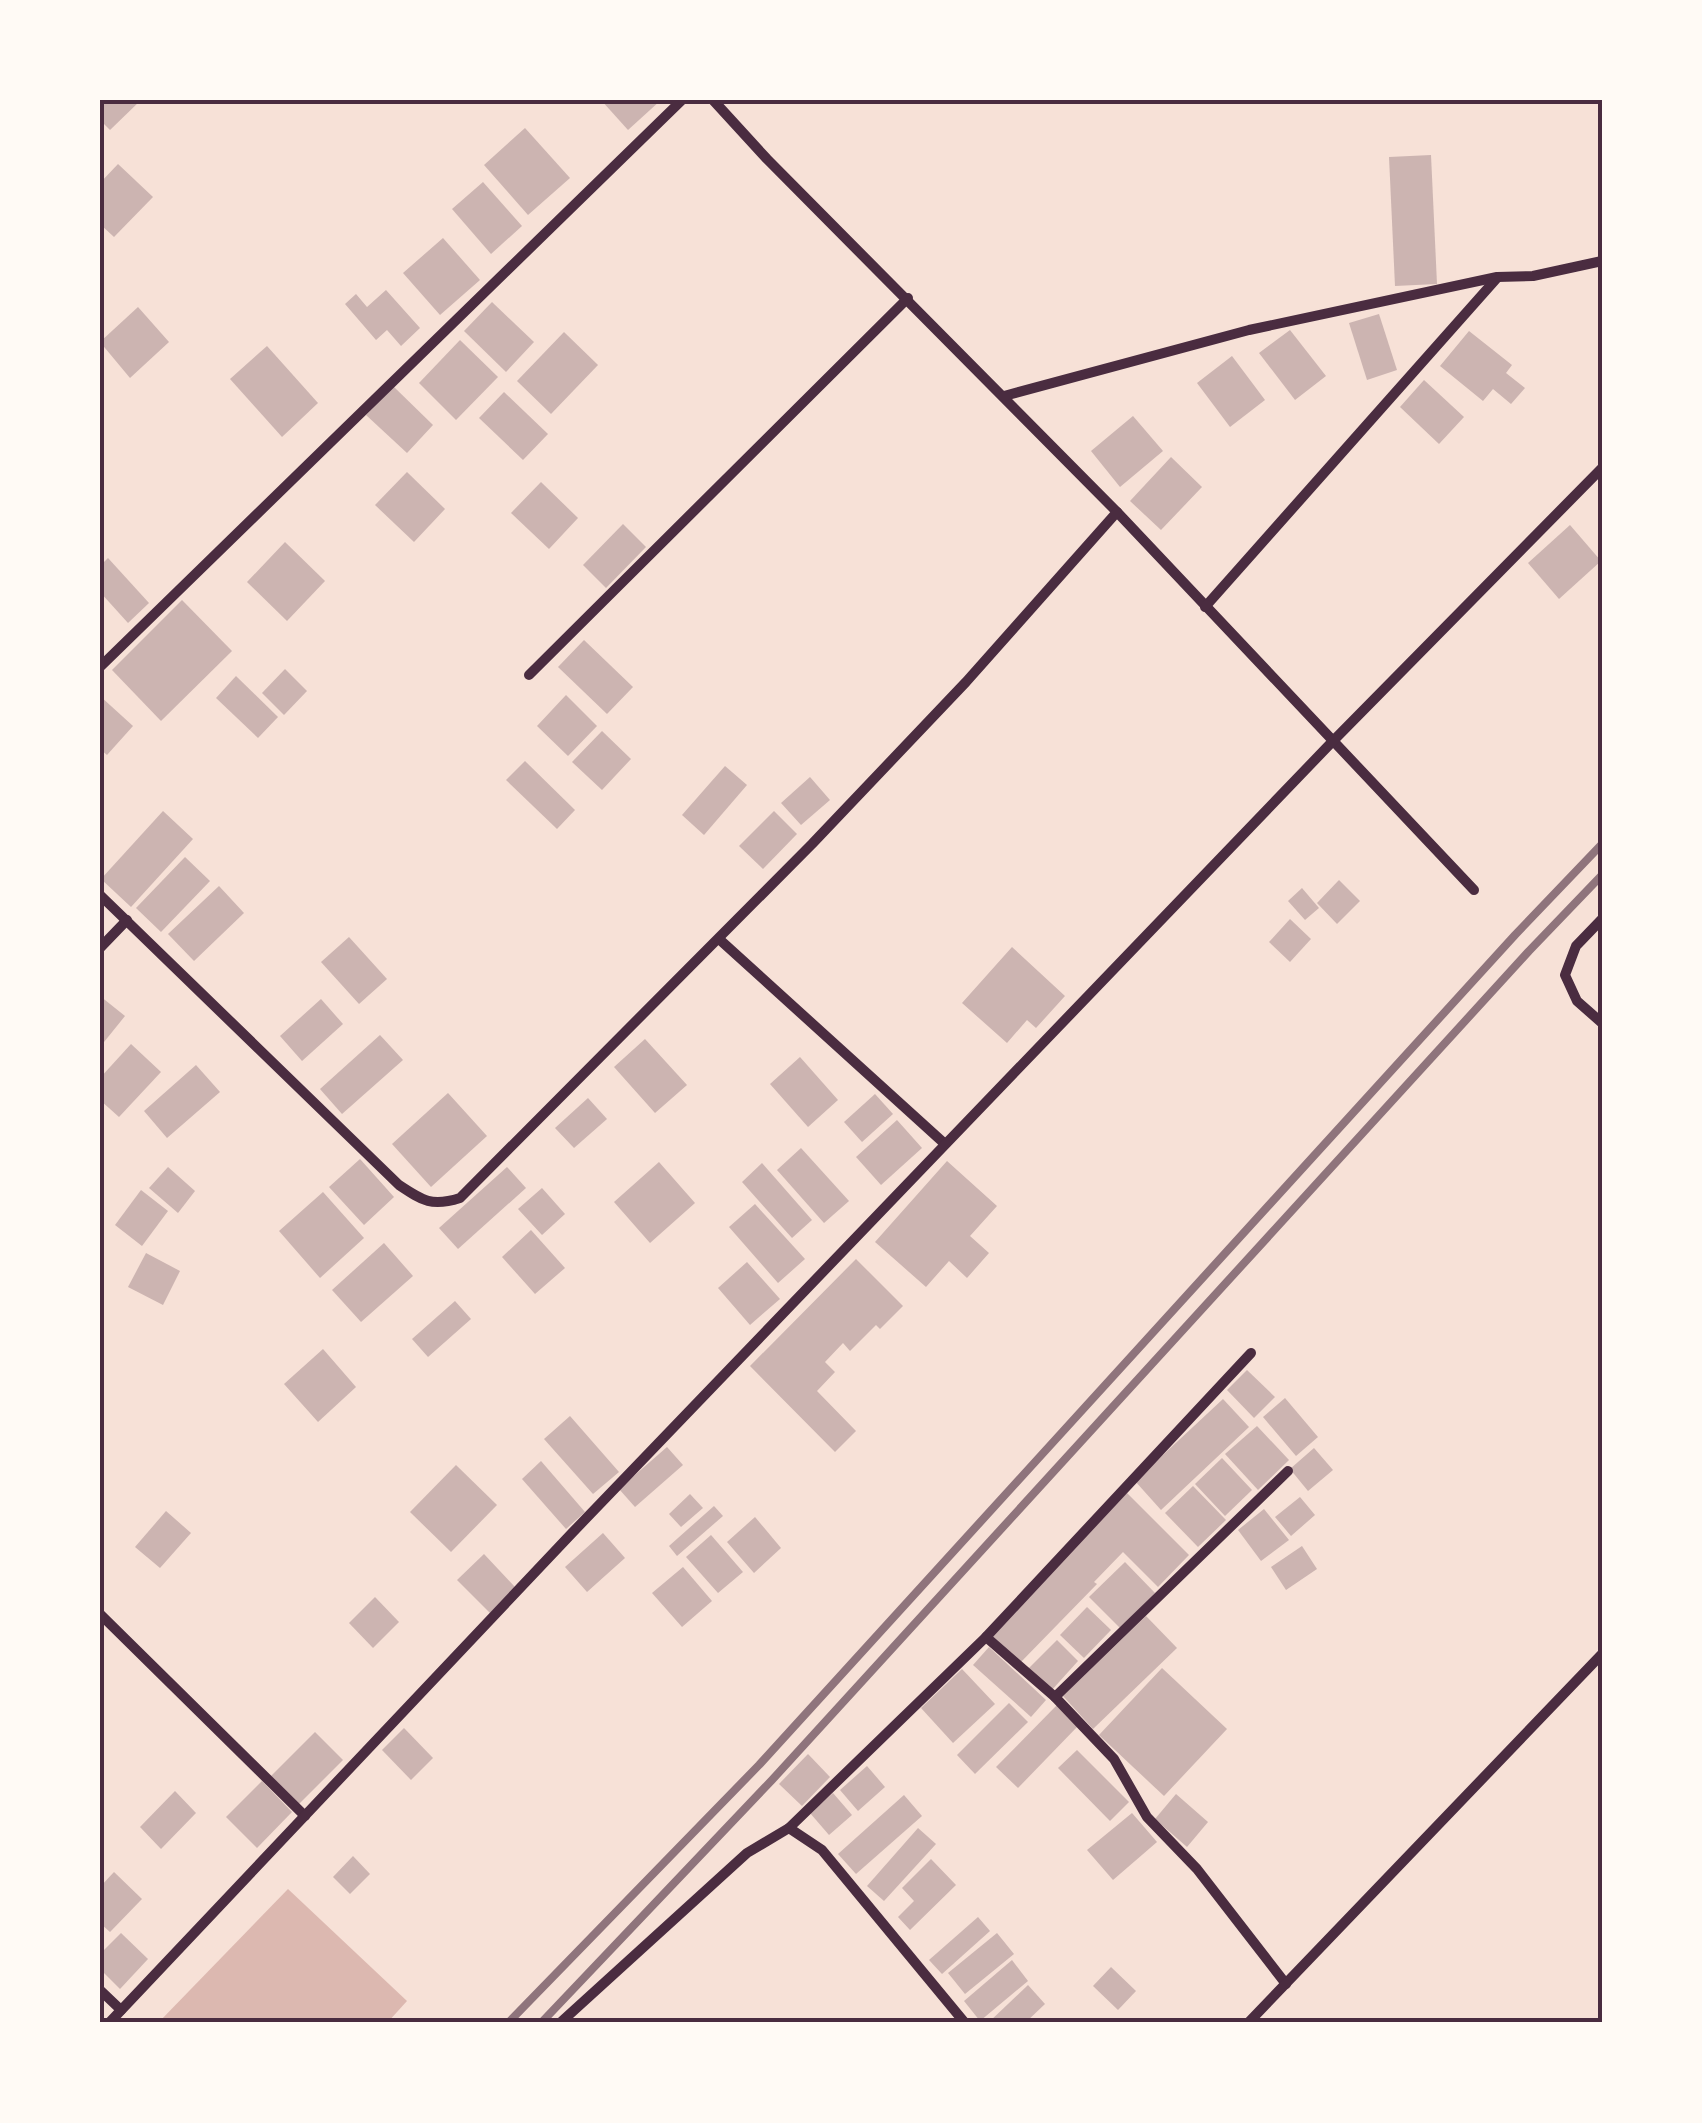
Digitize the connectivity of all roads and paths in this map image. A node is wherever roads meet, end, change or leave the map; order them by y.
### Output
1 (682, 100) edge
2 (714, 100) edge
3 (1602, 260) edge
4 (1497, 277) junction
5 (908, 298) junction
6 (1004, 396) junction
7 (1602, 468) edge
8 (1117, 512) junction
9 (1206, 606) junction
10 (100, 667) edge
11 (529, 676) dead end
12 (1332, 742) junction
13 (1474, 890) dead end
14 (100, 894) edge
15 (1602, 918) edge
16 (126, 920) junction
17 (720, 939) junction
18 (100, 948) edge
19 (1602, 1023) edge
20 (946, 1144) junction
21 (1251, 1353) dead end
22 (1288, 1471) dead end
23 (100, 1614) edge
24 (986, 1636) junction
25 (1602, 1654) edge
26 (1056, 1697) junction
27 (304, 1816) junction
28 (788, 1828) junction
29 (1286, 1984) junction
30 (100, 1990) edge
31 (121, 2010) junction
32 (110, 2023) edge
33 (560, 2023) edge
34 (965, 2023) edge
35 (1248, 2023) edge

1 - 10 street
2 - 5 street
3 - 4 street
4 - 6 street
4 - 9 street
5 - 6 street
5 - 11 street
6 - 8 street
7 - 12 street
8 - 9 street
8 - 17 street
9 - 12 street
12 - 13 street
12 - 20 street
14 - 16 street
15 - 19 street
16 - 17 street
16 - 18 street
17 - 20 street
20 - 27 street
21 - 24 street
22 - 26 street
23 - 27 street
24 - 26 street
24 - 28 street
25 - 29 street
26 - 29 street
27 - 31 street
28 - 33 street
28 - 34 street
29 - 35 street
30 - 31 street
31 - 32 street

